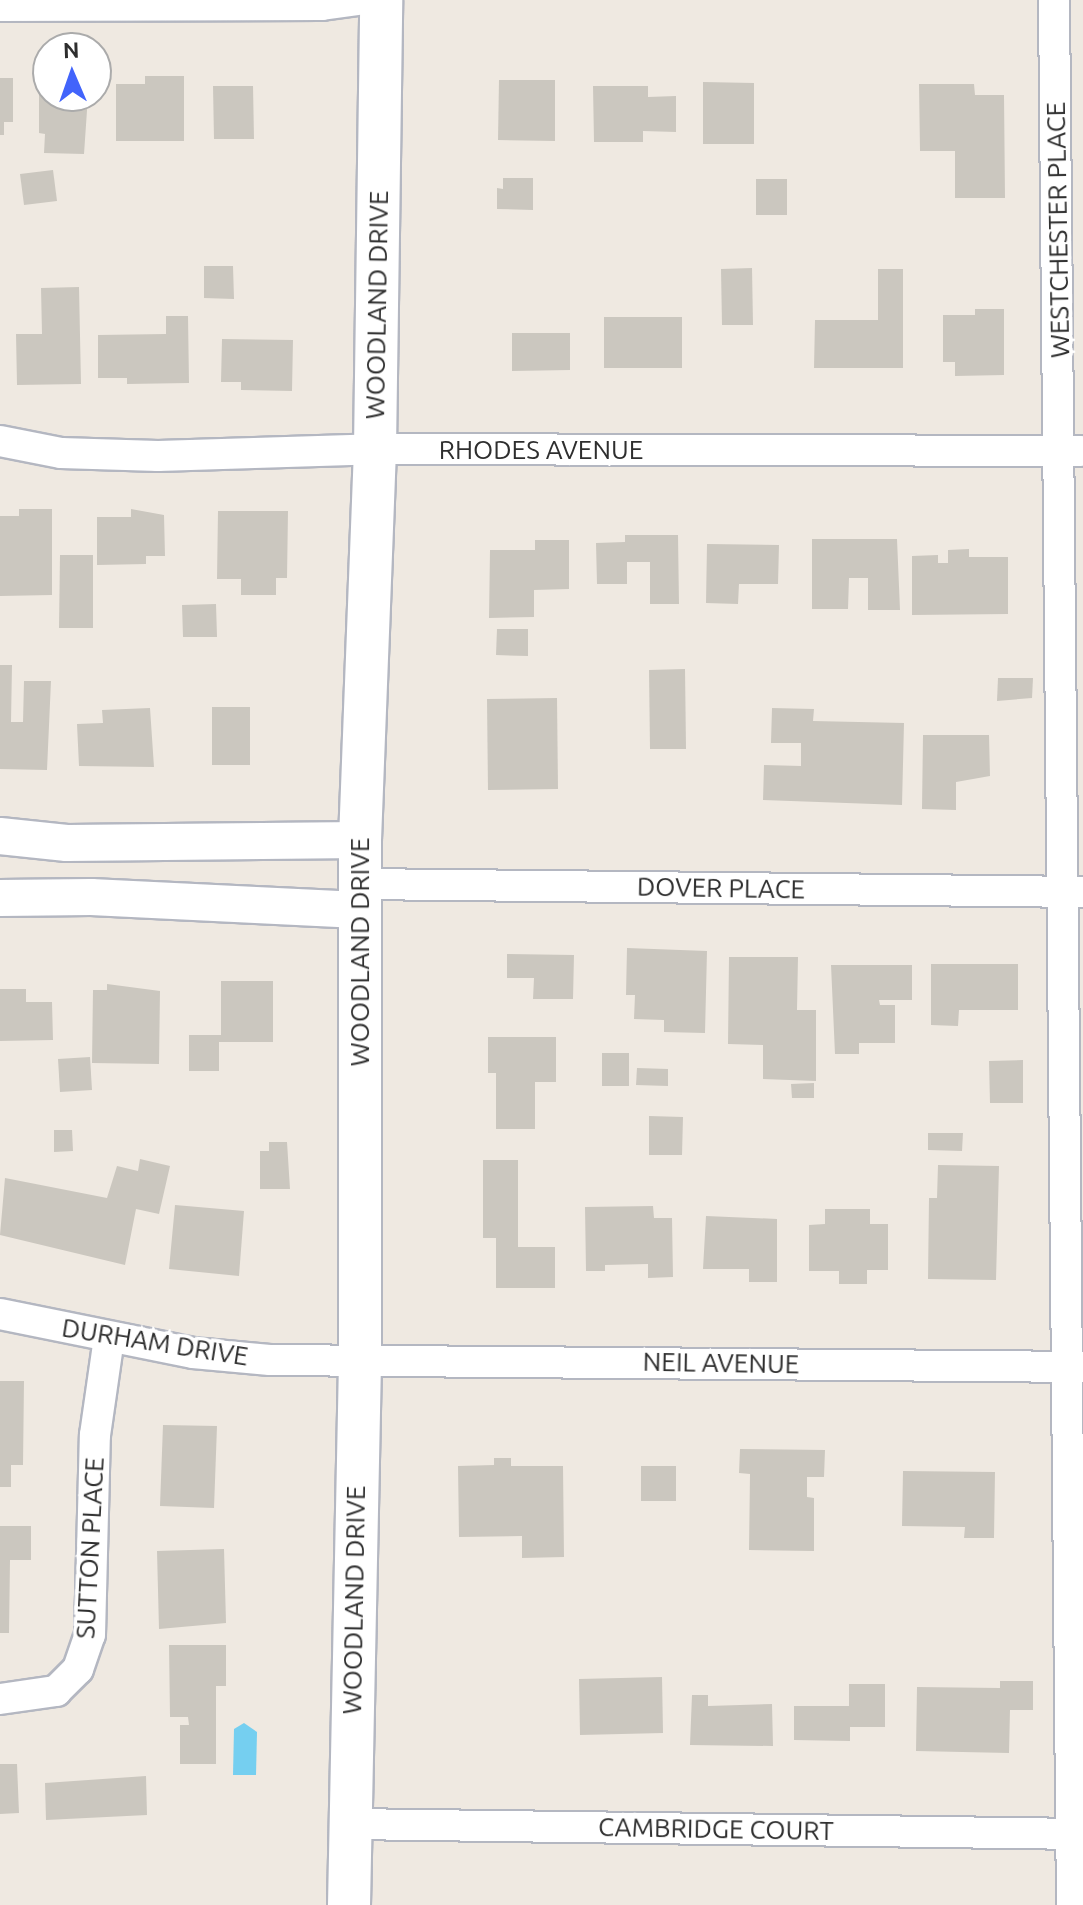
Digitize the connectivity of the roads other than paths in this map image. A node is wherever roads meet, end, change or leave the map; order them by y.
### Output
1 (357, 0) edge
2 (381, 0) edge
3 (1054, 0) edge
4 (0, 6) edge
5 (0, 441) edge
6 (375, 449) junction
7 (1072, 451) edge
8 (0, 836) edge
9 (360, 840) junction
10 (1074, 892) edge
11 (359, 897) junction
12 (0, 898) edge
13 (0, 1314) edge
14 (109, 1338) junction
15 (360, 1360) junction
16 (1075, 1367) edge
17 (0, 1699) edge
18 (349, 1824) junction
19 (1078, 1834) edge
20 (349, 1905) edge
21 (1072, 1905) edge

1 - 4 street
2 - 6 main road, WOODLAND DRIVE
3 - 7 street, WESTCHESTER PLACE
5 - 6 street, RHODES AVENUE
6 - 7 street, RHODES AVENUE
6 - 9 main road, WOODLAND DRIVE
7 - 10 street, WESTCHESTER PLACE
8 - 9 street
9 - 11 main road, WOODLAND DRIVE
10 - 11 street, DOVER PLACE
10 - 16 street, WESTCHESTER PLACE
11 - 12 street
11 - 15 main road, WOODLAND DRIVE
13 - 14 street, DURHAM DRIVE
14 - 15 street, DURHAM DRIVE
14 - 17 street, SUTTON PLACE
15 - 16 street, NEIL AVENUE
15 - 18 main road, WOODLAND DRIVE
16 - 19 street, WESTCHESTER PLACE
18 - 19 street, CAMBRIDGE COURT
18 - 20 main road, WOODLAND DRIVE
19 - 21 street, WESTCHESTER PLACE

